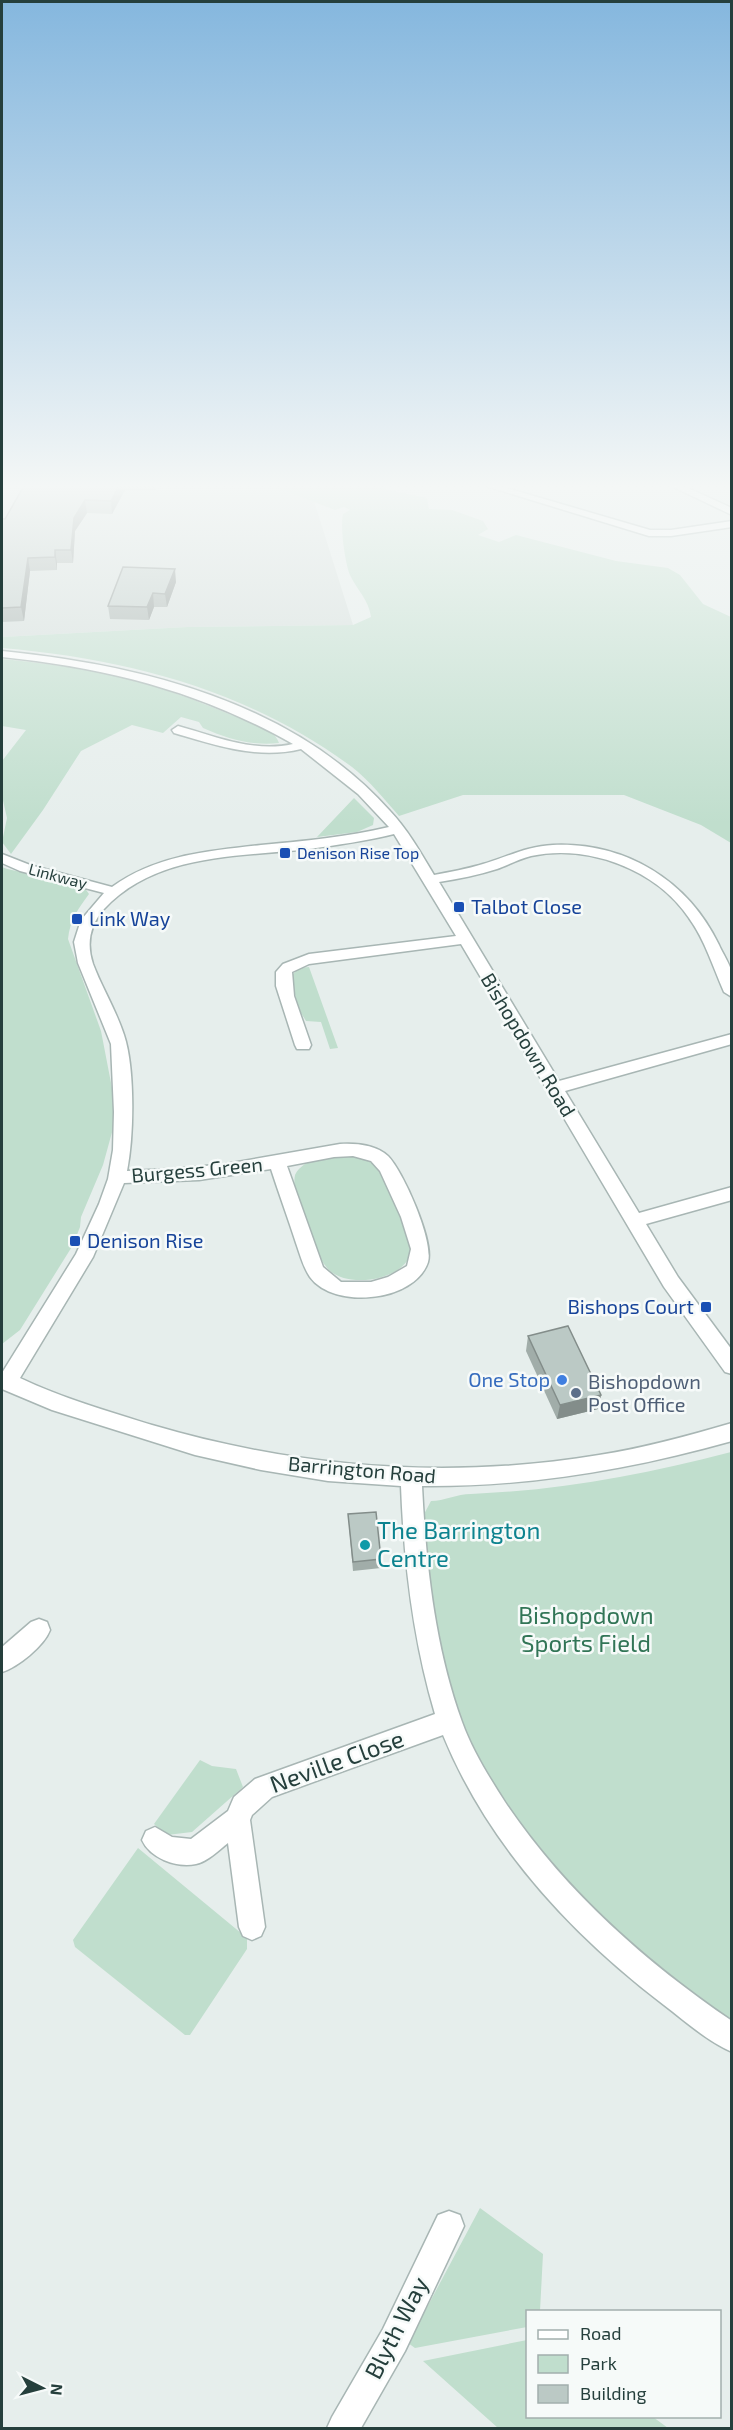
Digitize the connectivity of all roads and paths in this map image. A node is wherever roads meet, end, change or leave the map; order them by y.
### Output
1 (2, 654) edge
2 (178, 730) dead end
3 (303, 745) junction
4 (396, 830) junction
5 (2, 858) edge
6 (430, 880) junction
7 (115, 892) junction
8 (466, 939) junction
9 (732, 992) edge
10 (732, 1039) edge
11 (303, 1045) dead end
12 (555, 1088) junction
13 (277, 1162) junction
14 (117, 1177) junction
15 (732, 1193) edge
16 (634, 1221) junction
17 (732, 1366) edge
18 (4, 1381) edge
19 (732, 1432) edge
20 (411, 1478) junction
21 (39, 1630) dead end
22 (2, 1661) edge
23 (450, 1721) junction
24 (237, 1820) junction
25 (155, 1840) dead end
26 (252, 1927) dead end
27 (732, 2038) edge
28 (449, 2226) dead end
29 (343, 2428) edge

1 - 3 street, Bishopdown Road
2 - 3 street
3 - 4 street, Bishopdown Road
4 - 6 street, Bishopdown Road
4 - 7 street
5 - 7 street, Linkway
6 - 8 street, Bishopdown Road
6 - 9 street
7 - 14 street
8 - 11 street
8 - 12 street, Bishopdown Road
10 - 12 street
12 - 16 street, Bishopdown Road
13 - 13 street, Burgess Green
13 - 14 street, Burgess Green
14 - 18 street
15 - 16 street
16 - 17 street, Bishopdown Road
18 - 20 street, Barrington Road
19 - 20 street, Barrington Road
20 - 23 street
21 - 22 street
23 - 24 street, Neville Close
23 - 27 street
24 - 25 street, Neville Close
24 - 26 street
28 - 29 street, Blyth Way

